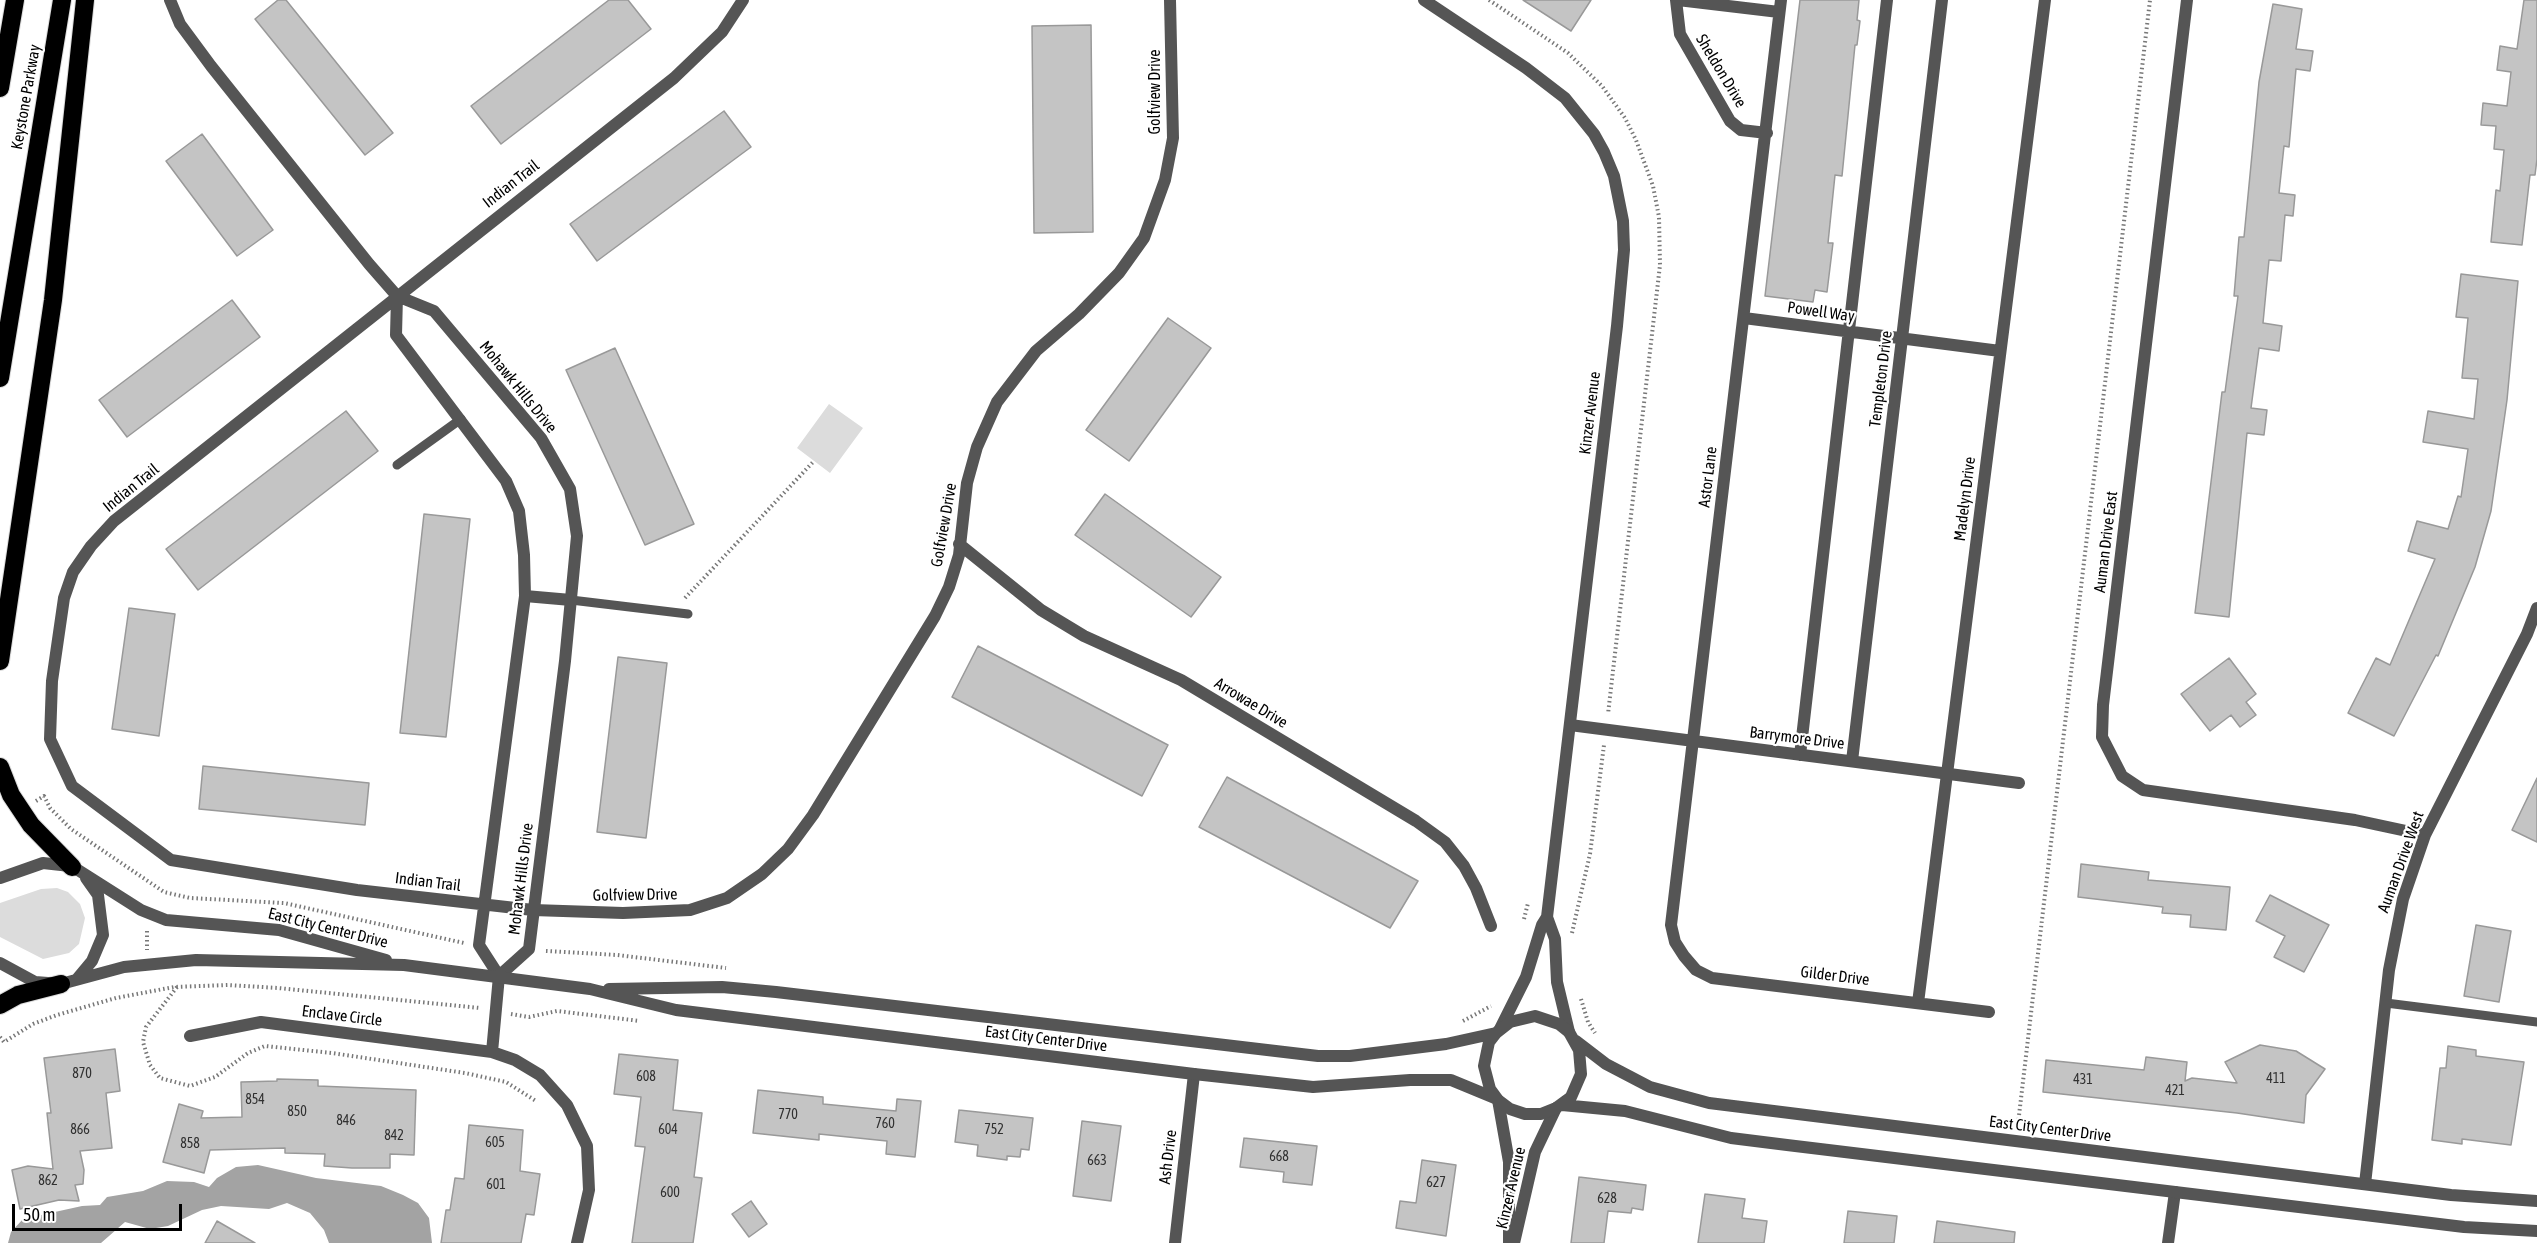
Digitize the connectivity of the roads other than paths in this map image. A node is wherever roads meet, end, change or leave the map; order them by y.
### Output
1 (15, 0) edge
2 (62, 0) edge
3 (85, 0) edge
4 (170, 0) edge
5 (742, 0) edge
6 (1170, 0) edge
7 (1424, 0) edge
8 (1677, 0) edge
9 (1887, 0) edge
10 (1942, 0) edge
11 (2044, 0) edge
12 (2187, 0) edge
13 (1780, 6) edge
14 (0, 88) edge
15 (1767, 133) junction
16 (397, 296) junction
17 (1744, 318) junction
18 (1850, 332) junction
19 (1902, 339) junction
20 (2000, 351) junction
21 (0, 378) edge
22 (461, 420) junction
23 (397, 465) dead end
24 (959, 544) junction
25 (525, 596) junction
26 (571, 600) junction
27 (2537, 608) edge
28 (688, 614) dead end
29 (0, 661) edge
30 (1570, 725) junction
31 (1693, 741) junction
32 (1800, 755) junction
33 (1852, 761) junction
34 (0, 767) edge
35 (1947, 773) junction
36 (2019, 783) dead end
37 (2425, 835) junction
38 (75, 869) junction
39 (0, 878) edge
40 (484, 906) junction
41 (507, 908) joint
42 (533, 910) junction
43 (1547, 916) junction
44 (1491, 926) dead end
45 (1684, 956) joint
46 (0, 963) edge
47 (404, 965) junction
48 (499, 976) junction
49 (69, 981) junction
50 (590, 989) junction
51 (1918, 1003) junction
52 (2386, 1003) junction
53 (0, 1005) edge
54 (1989, 1012) dead end
55 (2537, 1022) edge
56 (1498, 1031) junction
57 (190, 1036) dead end
58 (1571, 1036) junction
59 (492, 1052) junction
60 (1194, 1074) junction
61 (1498, 1100) junction
62 (1559, 1107) junction
63 (2365, 1184) junction
64 (2175, 1192) junction
65 (2537, 1201) edge
66 (2537, 1231) edge
67 (577, 1243) edge
68 (1174, 1243) edge
69 (1509, 1243) edge
70 (1514, 1243) edge
71 (2168, 1243) edge

1 - 14 highway, Keystone Parkway
2 - 21 highway, Keystone Parkway
3 - 29 highway
4 - 16 street
5 - 16 street, Indian Trail
6 - 24 street, Golfview Drive
7 - 30 street, Kinzer Avenue
8 - 13 street
8 - 15 street, Sheldon Drive
9 - 18 street
10 - 19 street, Templeton Drive
11 - 20 street, Madelyn Drive
12 - 37 street, Auman Drive East
13 - 15 street, Astor Lane
15 - 17 street, Astor Lane
16 - 22 street, Mohawk Hills Drive
16 - 26 street, Mohawk Hills Drive
16 - 40 street, Indian Trail
17 - 18 street, Powell Way
17 - 31 street, Astor Lane
18 - 19 street, Powell Way
18 - 32 street
19 - 20 street, Powell Way
19 - 33 street, Templeton Drive
20 - 35 street, Madelyn Drive
22 - 23 lane
22 - 25 street, Mohawk Hills Drive
24 - 42 street, Golfview Drive
24 - 44 street, Arrowae Drive
25 - 26 street
25 - 40 street, Mohawk Hills Drive
26 - 28 lane
26 - 42 street, Mohawk Hills Drive
27 - 37 street, Auman Drive West
30 - 31 street, Barrymore Drive
30 - 43 street, Kinzer Avenue
31 - 32 street, Barrymore Drive
31 - 45 street, Astor Lane
32 - 33 street, Barrymore Drive
33 - 35 street, Barrymore Drive
34 - 38 highway
35 - 36 street, Barrymore Drive
35 - 51 street, Madelyn Drive
37 - 52 street, Auman Drive West
38 - 39 street
38 - 47 street, East City Center Drive
38 - 49 street
40 - 41 street, Indian Trail
40 - 48 street, Mohawk Hills Drive
41 - 42 street, Golfview Drive
42 - 48 street, Mohawk Hills Drive
43 - 56 street, Kinzer Avenue
43 - 58 street, Kinzer Avenue
45 - 51 street, Gilder Drive
46 - 49 street, East City Center Drive
47 - 48 street, East City Center Drive
47 - 49 street, East City Center Drive
48 - 50 street, East City Center Drive
48 - 59 street
49 - 53 highway
50 - 56 street, East City Center Drive
50 - 60 street, East City Center Drive
51 - 54 street, Gilder Drive
52 - 55 lane
52 - 63 street, Auman Drive West
56 - 58 street
56 - 61 street
57 - 59 street, Enclave Circle
58 - 62 street
58 - 63 street, East City Center Drive
59 - 67 street, Enclave Circle
60 - 61 street, East City Center Drive
60 - 68 street, Ash Drive
61 - 62 street
61 - 69 street, Kinzer Avenue
62 - 64 street
62 - 70 street, Kinzer Avenue
63 - 65 street, East City Center Drive
64 - 66 street
64 - 71 street

